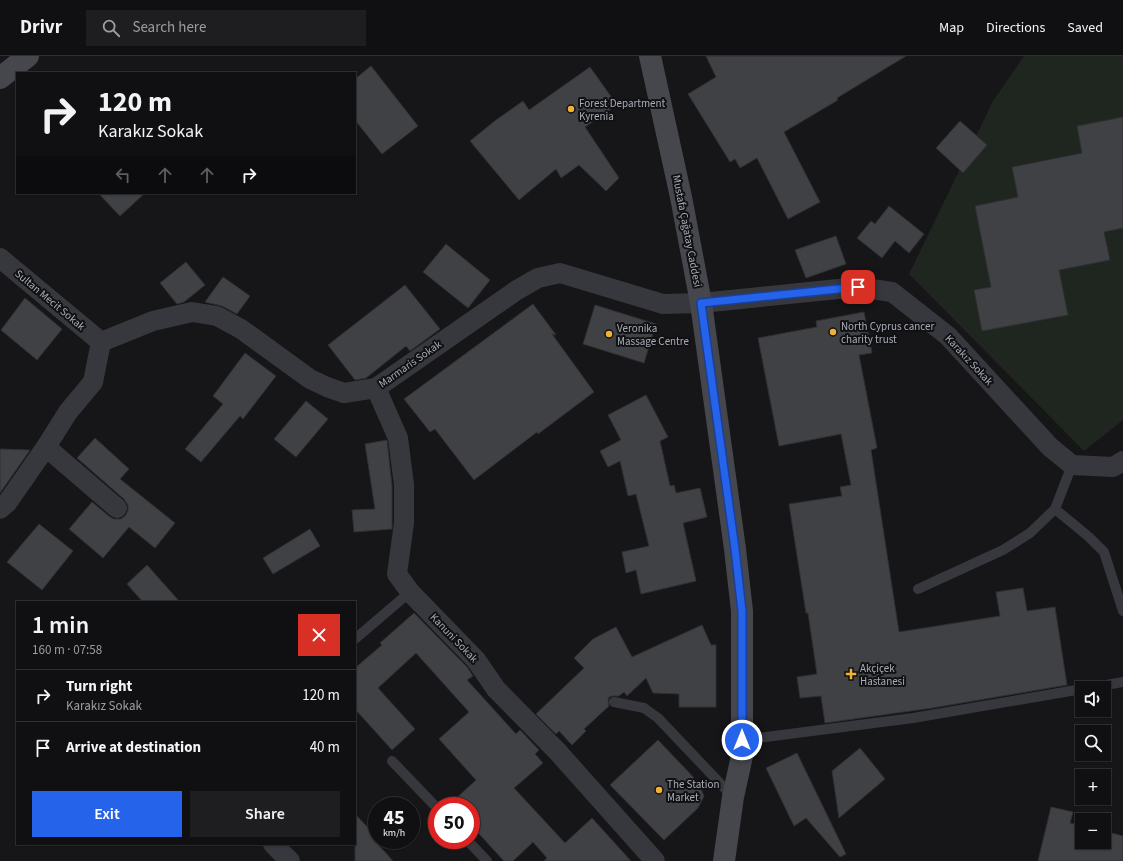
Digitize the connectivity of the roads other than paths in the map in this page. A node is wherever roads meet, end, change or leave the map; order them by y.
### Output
1 (28, 56) edge
2 (650, 56) edge
3 (0, 78) edge
4 (0, 258) edge
5 (701, 303) junction
6 (101, 342) junction
7 (376, 388) junction
8 (46, 447) junction
9 (1123, 462) edge
10 (1072, 465) junction
11 (117, 508) dead end
12 (0, 509) edge
13 (1055, 509) junction
14 (918, 589) dead end
15 (410, 592) junction
16 (1123, 612) edge
17 (356, 639) edge
18 (1123, 682) edge
19 (1111, 684) edge
20 (1075, 690) edge
21 (614, 702) dead end
22 (742, 740) junction
23 (392, 761) dead end
24 (733, 797) junction
25 (428, 799) edge
26 (274, 845) edge
27 (476, 849) edge
28 (290, 861) edge
29 (487, 861) edge
30 (655, 861) edge
31 (724, 861) edge

1 - 3 main road
2 - 5 main road, Mustafa Çağatay Caddesi
4 - 6 street, Sultan Mecit Sokak
5 - 7 street, Marmaris Sokak
5 - 10 street, Karakız Sokak
5 - 22 main road, Mustafa Çağatay Caddesi
6 - 7 street, Marmaris Sokak
6 - 8 street
7 - 15 street, Kanuni Sokak
8 - 11 street
8 - 12 street
9 - 10 street
10 - 13 lane
13 - 14 lane
13 - 16 lane
15 - 17 lane
15 - 30 street, Kanuni Sokak
18 - 19 lane
20 - 22 lane
21 - 24 lane
22 - 24 main road, Mustafa Çağatay Caddesi
23 - 25 lane
24 - 31 main road, Mustafa Çağatay Caddesi
26 - 28 street
27 - 29 lane

